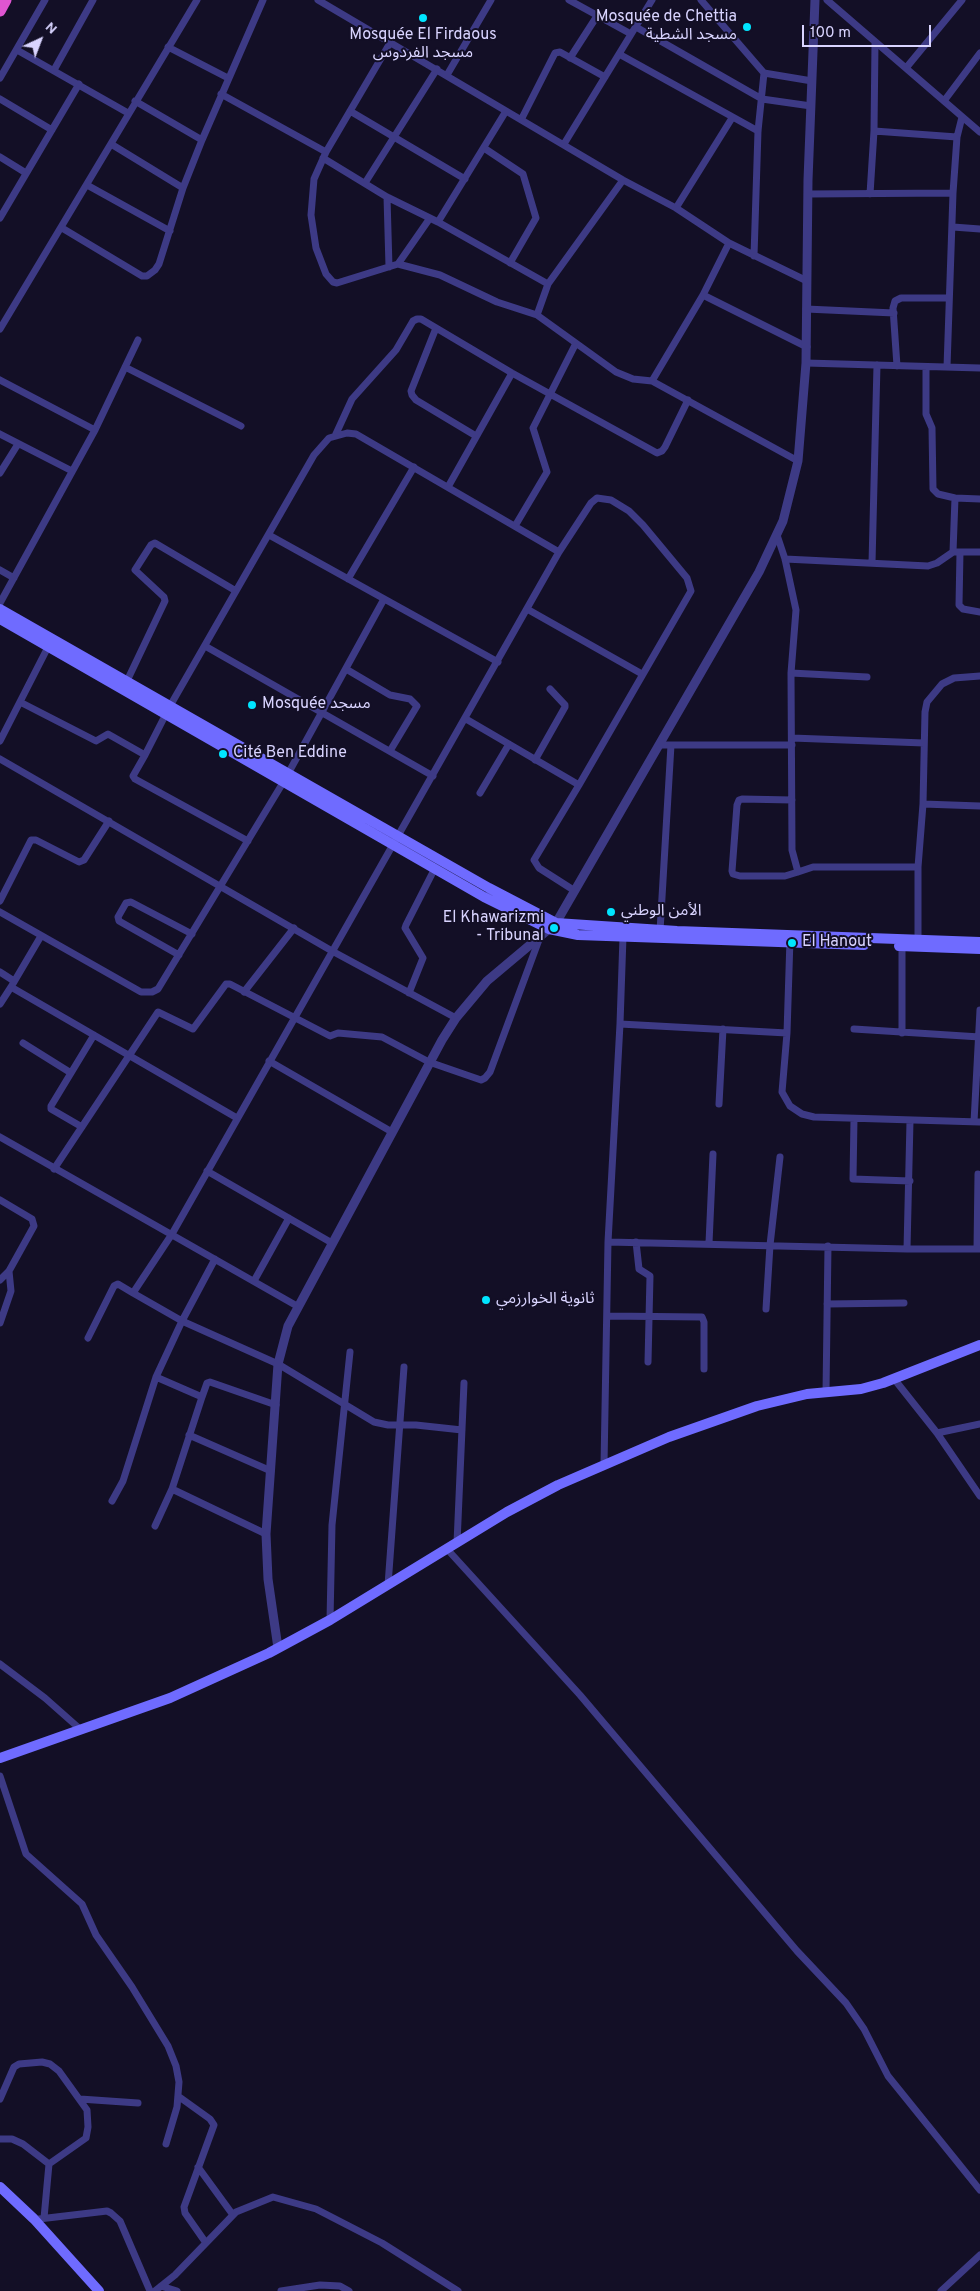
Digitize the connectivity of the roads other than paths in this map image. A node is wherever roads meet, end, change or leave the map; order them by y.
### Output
1 (6, 0) edge
2 (45, 0) edge
3 (93, 0) edge
4 (196, 0) edge
5 (263, 0) edge
6 (318, 0) edge
7 (337, 0) edge
8 (491, 0) edge
9 (569, 0) edge
10 (652, 0) edge
11 (701, 0) edge
12 (815, 0) edge
13 (827, 0) edge
14 (962, 0) edge
15 (332, 8) junction
16 (0, 11) edge
17 (597, 16) junction
18 (636, 27) junction
19 (631, 34) junction
20 (390, 43) junction
21 (875, 43) junction
22 (168, 47) junction
23 (17, 50) junction
24 (980, 53) edge
25 (619, 54) junction
26 (570, 58) junction
27 (906, 68) junction
28 (437, 69) junction
29 (54, 70) junction
30 (764, 73) junction
31 (447, 75) junction
32 (605, 77) junction
33 (0, 78) edge
34 (228, 78) junction
35 (812, 81) junction
36 (79, 84) junction
37 (221, 94) junction
38 (0, 99) edge
39 (762, 99) junction
40 (135, 101) junction
41 (944, 101) junction
42 (811, 106) junction
43 (350, 111) junction
44 (506, 111) junction
45 (128, 113) junction
46 (962, 117) junction
47 (732, 118) junction
48 (521, 120) junction
49 (52, 130) junction
50 (874, 131) junction
51 (979, 131) edge
52 (758, 132) junction
53 (393, 137) junction
54 (957, 138) junction
55 (202, 140) junction
56 (110, 144) junction
57 (564, 144) junction
58 (484, 148) junction
59 (324, 155) junction
60 (0, 157) edge
61 (26, 173) junction
62 (465, 179) junction
63 (623, 180) junction
64 (365, 183) junction
65 (87, 185) junction
66 (183, 188) junction
67 (953, 193) junction
68 (808, 194) junction
69 (870, 194) junction
70 (387, 197) junction
71 (3, 207) edge
72 (676, 208) junction
73 (0, 218) edge
74 (430, 218) junction
75 (438, 222) junction
76 (952, 227) junction
77 (62, 228) junction
78 (980, 229) edge
79 (170, 231) junction
80 (729, 243) junction
81 (754, 256) junction
82 (510, 263) junction
83 (398, 264) junction
84 (389, 267) junction
85 (807, 282) junction
86 (548, 284) junction
87 (703, 295) junction
88 (948, 298) junction
89 (806, 309) junction
90 (894, 312) junction
91 (537, 315) junction
92 (436, 328) junction
93 (0, 329) edge
94 (138, 340) dead end
95 (575, 345) junction
96 (807, 347) junction
97 (806, 363) junction
98 (877, 365) junction
99 (897, 366) junction
100 (125, 367) junction
101 (947, 367) junction
102 (926, 368) junction
103 (980, 368) edge
104 (512, 373) junction
105 (0, 380) edge
106 (652, 382) junction
107 (550, 394) junction
108 (688, 400) junction
109 (242, 426) dead end
110 (95, 430) junction
111 (0, 434) edge
112 (335, 436) junction
113 (476, 436) junction
114 (18, 444) junction
115 (798, 461) junction
116 (414, 467) junction
117 (72, 471) junction
118 (0, 473) edge
119 (448, 487) junction
120 (955, 498) junction
121 (980, 499) edge
122 (516, 526) junction
123 (269, 535) junction
124 (777, 535) junction
125 (559, 552) junction
126 (956, 552) junction
127 (980, 552) edge
128 (785, 559) junction
129 (872, 563) junction
130 (0, 570) edge
131 (14, 578) junction
132 (348, 579) junction
133 (236, 592) junction
134 (384, 599) junction
135 (0, 603) edge
136 (0, 609) edge
137 (528, 609) junction
138 (980, 612) edge
139 (0, 619) edge
140 (48, 646) junction
141 (205, 646) junction
142 (498, 662) junction
143 (346, 669) junction
144 (791, 673) junction
145 (642, 674) junction
146 (980, 676) edge
147 (867, 677) dead end
148 (125, 686) junction
149 (550, 689) dead end
150 (20, 702) junction
151 (168, 710) junction
152 (322, 712) junction
153 (466, 719) junction
154 (0, 741) edge
155 (792, 741) junction
156 (924, 743) junction
157 (509, 744) junction
158 (660, 745) junction
159 (671, 745) junction
160 (390, 751) junction
161 (145, 755) junction
162 (0, 759) edge
163 (535, 760) junction
164 (433, 776) junction
165 (286, 777) junction
166 (579, 785) junction
167 (480, 793) dead end
168 (792, 800) junction
169 (923, 804) junction
170 (980, 806) edge
171 (109, 821) junction
172 (395, 840) junction
173 (248, 841) junction
174 (918, 867) junction
175 (434, 868) junction
176 (798, 872) junction
177 (222, 886) junction
178 (575, 891) junction
179 (0, 900) edge
180 (0, 912) edge
181 (553, 926) junction
182 (294, 928) junction
183 (660, 930) junction
184 (192, 934) junction
185 (40, 936) junction
186 (540, 937) junction
187 (623, 937) junction
188 (789, 940) junction
189 (980, 942) edge
190 (918, 943) junction
191 (902, 946) junction
192 (980, 949) edge
193 (332, 951) junction
194 (179, 955) junction
195 (0, 972) edge
196 (13, 984) junction
197 (244, 992) junction
198 (409, 993) junction
199 (0, 1004) edge
200 (980, 1010) edge
201 (456, 1018) junction
202 (293, 1019) junction
203 (620, 1024) junction
204 (723, 1029) junction
205 (854, 1029) dead end
206 (787, 1033) junction
207 (902, 1033) junction
208 (94, 1035) junction
209 (980, 1037) edge
210 (23, 1043) dead end
211 (130, 1055) junction
212 (269, 1061) junction
213 (429, 1062) junction
214 (71, 1072) junction
215 (719, 1104) dead end
216 (237, 1118) junction
217 (854, 1119) junction
218 (910, 1120) junction
219 (977, 1122) edge
220 (82, 1127) junction
221 (392, 1132) junction
222 (0, 1137) edge
223 (714, 1154) dead end
224 (780, 1156) dead end
225 (54, 1169) junction
226 (207, 1171) junction
227 (978, 1174) dead end
228 (910, 1181) junction
229 (0, 1200) edge
230 (289, 1218) junction
231 (172, 1234) junction
232 (608, 1242) junction
233 (636, 1242) junction
234 (332, 1243) junction
235 (709, 1243) junction
236 (770, 1245) junction
237 (828, 1246) junction
238 (907, 1249) junction
239 (979, 1249) edge
240 (215, 1259) junction
241 (9, 1271) junction
242 (0, 1280) edge
243 (254, 1281) junction
244 (134, 1293) junction
245 (904, 1303) dead end
246 (827, 1304) junction
247 (297, 1306) junction
248 (766, 1309) dead end
249 (648, 1315) junction
250 (607, 1316) junction
251 (182, 1321) junction
252 (0, 1322) edge
253 (88, 1338) dead end
254 (980, 1344) edge
255 (350, 1352) dead end
256 (648, 1362) dead end
257 (278, 1364) junction
258 (404, 1367) dead end
259 (704, 1369) dead end
260 (156, 1377) junction
261 (895, 1380) junction
262 (464, 1383) dead end
263 (826, 1392) junction
264 (202, 1397) junction
265 (345, 1404) junction
266 (276, 1405) junction
267 (980, 1424) edge
268 (400, 1425) junction
269 (462, 1430) junction
270 (937, 1433) junction
271 (189, 1435) junction
272 (604, 1465) junction
273 (271, 1471) junction
274 (172, 1489) junction
275 (980, 1496) edge
276 (112, 1501) dead end
277 (155, 1526) dead end
278 (266, 1534) junction
279 (457, 1543) junction
280 (447, 1549) junction
281 (388, 1585) junction
282 (330, 1620) junction
283 (278, 1648) junction
284 (0, 1664) edge
285 (80, 1729) junction
286 (0, 1758) edge
287 (0, 1776) edge
288 (178, 2096) junction
289 (0, 2098) edge
290 (80, 2099) junction
291 (138, 2103) dead end
292 (0, 2139) edge
293 (166, 2144) dead end
294 (49, 2164) junction
295 (198, 2167) junction
296 (0, 2187) edge
297 (980, 2190) edge
298 (233, 2215) junction
299 (39, 2219) junction
300 (206, 2243) junction
301 (980, 2255) edge
302 (158, 2289) edge
303 (99, 2291) edge
304 (150, 2291) edge
305 (177, 2291) edge
306 (281, 2291) edge
307 (349, 2291) edge
308 (458, 2291) edge
309 (941, 2291) edge

1 - 16 highway
2 - 23 street
3 - 29 street
4 - 22 street
5 - 34 street
6 - 15 street
7 - 15 street
8 - 31 street
9 - 17 street
10 - 18 street
11 - 30 street
12 - 35 street
13 - 21 street
14 - 27 street
15 - 20 street
17 - 19 street
17 - 26 street
18 - 19 street
18 - 39 street
19 - 25 street
20 - 28 street
20 - 43 street
21 - 27 street
21 - 50 street
22 - 34 street
22 - 40 street
23 - 29 street
23 - 33 street
24 - 41 street
25 - 32 street
25 - 47 street
26 - 32 street
26 - 48 street
27 - 41 street
28 - 31 street
28 - 53 street
29 - 36 street
30 - 35 street
30 - 39 street
31 - 44 street
32 - 57 street
34 - 37 street
35 - 42 street
36 - 45 street
36 - 49 street
37 - 55 street
37 - 59 street
38 - 49 street
39 - 42 street
39 - 52 street
40 - 45 street
40 - 55 street
41 - 46 street
42 - 68 street
43 - 53 street
43 - 59 street
44 - 48 street
44 - 58 street
45 - 56 street
46 - 51 street
46 - 54 street
47 - 52 street
47 - 72 street
48 - 57 street
49 - 61 street
50 - 54 street
50 - 69 street
52 - 81 street
53 - 62 street
53 - 64 street
54 - 67 street
55 - 66 street
56 - 65 street
56 - 66 street
57 - 63 street
58 - 62 street
58 - 82 street
59 - 64 street
59 - 84 street
60 - 61 street
61 - 71 street
62 - 75 street
63 - 72 street
63 - 86 street
64 - 70 street
65 - 77 street
65 - 79 street
66 - 79 street
67 - 69 street
67 - 76 street
68 - 69 street
68 - 85 street
70 - 74 street
70 - 84 street
71 - 73 street
72 - 80 street
74 - 75 street
74 - 83 street
75 - 82 street
76 - 78 street
76 - 88 street
77 - 79 street
77 - 93 street
80 - 81 street
80 - 87 street
81 - 85 street
82 - 86 street
83 - 84 street
83 - 91 street
85 - 89 street
86 - 91 street
87 - 96 street
87 - 106 street
88 - 90 street
88 - 101 street
89 - 90 street
89 - 96 street
90 - 99 street
91 - 95 street
92 - 104 street
92 - 112 street
92 - 113 street
94 - 100 street
95 - 106 street
95 - 107 street
96 - 97 street
97 - 98 street
97 - 115 street
98 - 99 street
98 - 129 street
99 - 102 street
100 - 109 street
100 - 110 street
101 - 102 street
101 - 103 street
102 - 120 street
104 - 107 street
104 - 113 street
105 - 110 street
106 - 108 street
107 - 108 street
107 - 122 street
108 - 115 street
110 - 117 street
111 - 114 street
112 - 116 street
112 - 123 street
113 - 119 street
114 - 117 street
114 - 118 street
115 - 124 street
116 - 119 street
116 - 132 street
117 - 131 street
119 - 122 street
120 - 121 street
120 - 126 street
122 - 125 street
123 - 132 street
123 - 133 street
124 - 128 street
124 - 158 street
125 - 137 street
125 - 145 street
126 - 127 street
126 - 129 street
126 - 138 street
128 - 129 street
128 - 144 street
130 - 131 street
131 - 135 street
132 - 134 street
133 - 141 street
133 - 148 street
134 - 142 street
134 - 143 street
136 - 148 main road
137 - 142 street
137 - 145 street
139 - 140 main road
140 - 148 main road
140 - 150 street
141 - 151 street
141 - 152 street
142 - 153 street
143 - 152 street
143 - 160 street
144 - 147 street
144 - 155 street
145 - 166 street
146 - 156 street
148 - 151 main road
149 - 163 street
150 - 154 street
150 - 161 street
151 - 161 street
151 - 165 main road
152 - 160 street
152 - 165 street
153 - 157 street
153 - 164 street
155 - 156 street
155 - 159 street
155 - 168 street
156 - 169 street
157 - 163 street
157 - 167 street
158 - 159 street
158 - 178 street
159 - 183 street
160 - 164 street
161 - 173 street
162 - 171 street
163 - 166 street
164 - 172 street
165 - 172 main road
165 - 173 street
166 - 178 street
168 - 176 street
168 - 176 street
169 - 170 street
169 - 174 street
171 - 177 street
171 - 179 street
172 - 175 main road
172 - 181 main road
172 - 193 street
173 - 177 street
174 - 176 street
174 - 190 street
175 - 181 main road
175 - 198 street
177 - 182 street
177 - 184 street
178 - 181 street
180 - 185 street
181 - 183 main road
181 - 186 street
181 - 187 main road
182 - 193 street
182 - 197 street
183 - 188 main road
184 - 194 street
184 - 194 street
185 - 194 street
185 - 196 street
186 - 201 street
186 - 213 street
187 - 188 main road
187 - 203 street
188 - 190 main road
188 - 191 main road
188 - 206 street
189 - 190 main road
190 - 191 main road
190 - 192 main road
191 - 207 street
193 - 198 street
193 - 202 street
195 - 196 street
196 - 199 street
196 - 208 street
197 - 202 street
197 - 211 street
198 - 201 street
200 - 209 street
201 - 213 street
202 - 212 street
202 - 213 street
203 - 204 street
203 - 232 street
204 - 206 street
204 - 215 street
205 - 207 street
206 - 217 street
207 - 209 street
208 - 211 street
208 - 214 street
209 - 219 street
210 - 214 street
211 - 216 street
211 - 220 street
212 - 216 street
212 - 221 street
213 - 221 street
214 - 220 street
216 - 226 street
217 - 218 street
217 - 228 street
218 - 219 street
218 - 228 street
220 - 225 street
221 - 234 street
222 - 225 street
223 - 235 street
224 - 236 street
225 - 231 street
226 - 230 street
226 - 231 street
227 - 239 street
228 - 238 street
229 - 241 street
230 - 234 street
230 - 243 street
231 - 240 street
231 - 244 street
232 - 233 street
232 - 250 street
233 - 235 street
233 - 249 street
234 - 247 street
235 - 236 street
236 - 237 street
236 - 248 street
237 - 238 street
237 - 246 street
238 - 239 street
240 - 243 street
240 - 251 street
241 - 242 street
241 - 252 street
243 - 247 street
244 - 251 street
244 - 253 street
245 - 246 street
246 - 263 street
247 - 257 street
249 - 250 street
249 - 256 street
249 - 259 street
250 - 272 street
251 - 257 street
251 - 260 street
254 - 261 main road
255 - 265 street
257 - 265 street
257 - 266 street
258 - 268 street
260 - 264 street
260 - 276 street
261 - 263 main road
261 - 270 street
262 - 269 street
263 - 272 main road
264 - 266 street
264 - 271 street
265 - 268 street
265 - 282 street
266 - 273 street
267 - 270 street
268 - 269 street
268 - 281 street
269 - 279 street
270 - 275 street
271 - 273 street
271 - 274 street
272 - 279 main road
273 - 278 street
274 - 277 street
274 - 278 street
278 - 283 street
279 - 280 main road
280 - 281 main road
280 - 297 street
281 - 282 main road
282 - 283 main road
283 - 285 main road
284 - 285 street
285 - 286 main road
287 - 288 street
288 - 293 street
288 - 295 street
289 - 290 street
290 - 291 street
290 - 294 street
292 - 294 street
294 - 299 street
295 - 298 street
295 - 300 street
296 - 299 main road
298 - 300 street
298 - 308 street
299 - 303 main road
299 - 304 street
300 - 302 street
301 - 309 street
302 - 305 street
306 - 307 street

